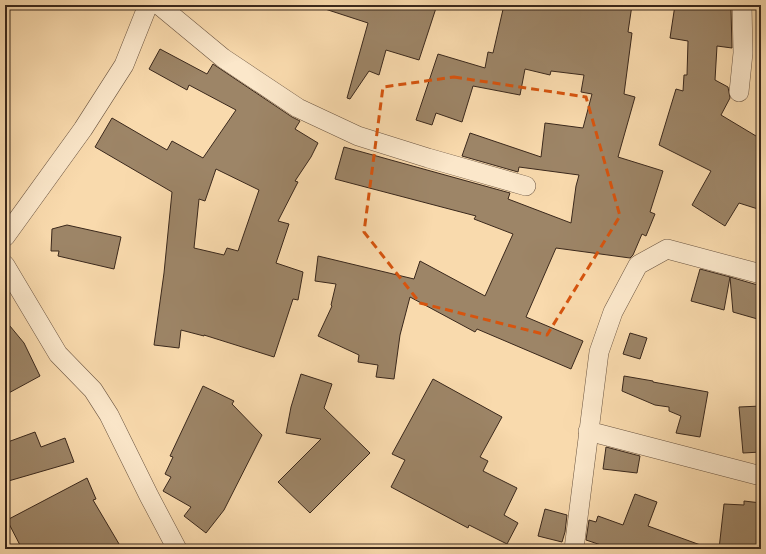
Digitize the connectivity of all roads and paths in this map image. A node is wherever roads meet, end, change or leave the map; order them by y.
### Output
1 (148, 5) edge
2 (159, 5) edge
3 (742, 5) edge
4 (739, 92) dead end
5 (526, 186) dead end
6 (5, 238) edge
7 (5, 265) edge
8 (761, 274) edge
9 (588, 431) junction
10 (761, 476) edge
11 (177, 549) edge
12 (574, 549) edge

1 - 6 street
2 - 5 street
3 - 4 street
7 - 11 street
8 - 9 street
9 - 10 street
9 - 12 street

